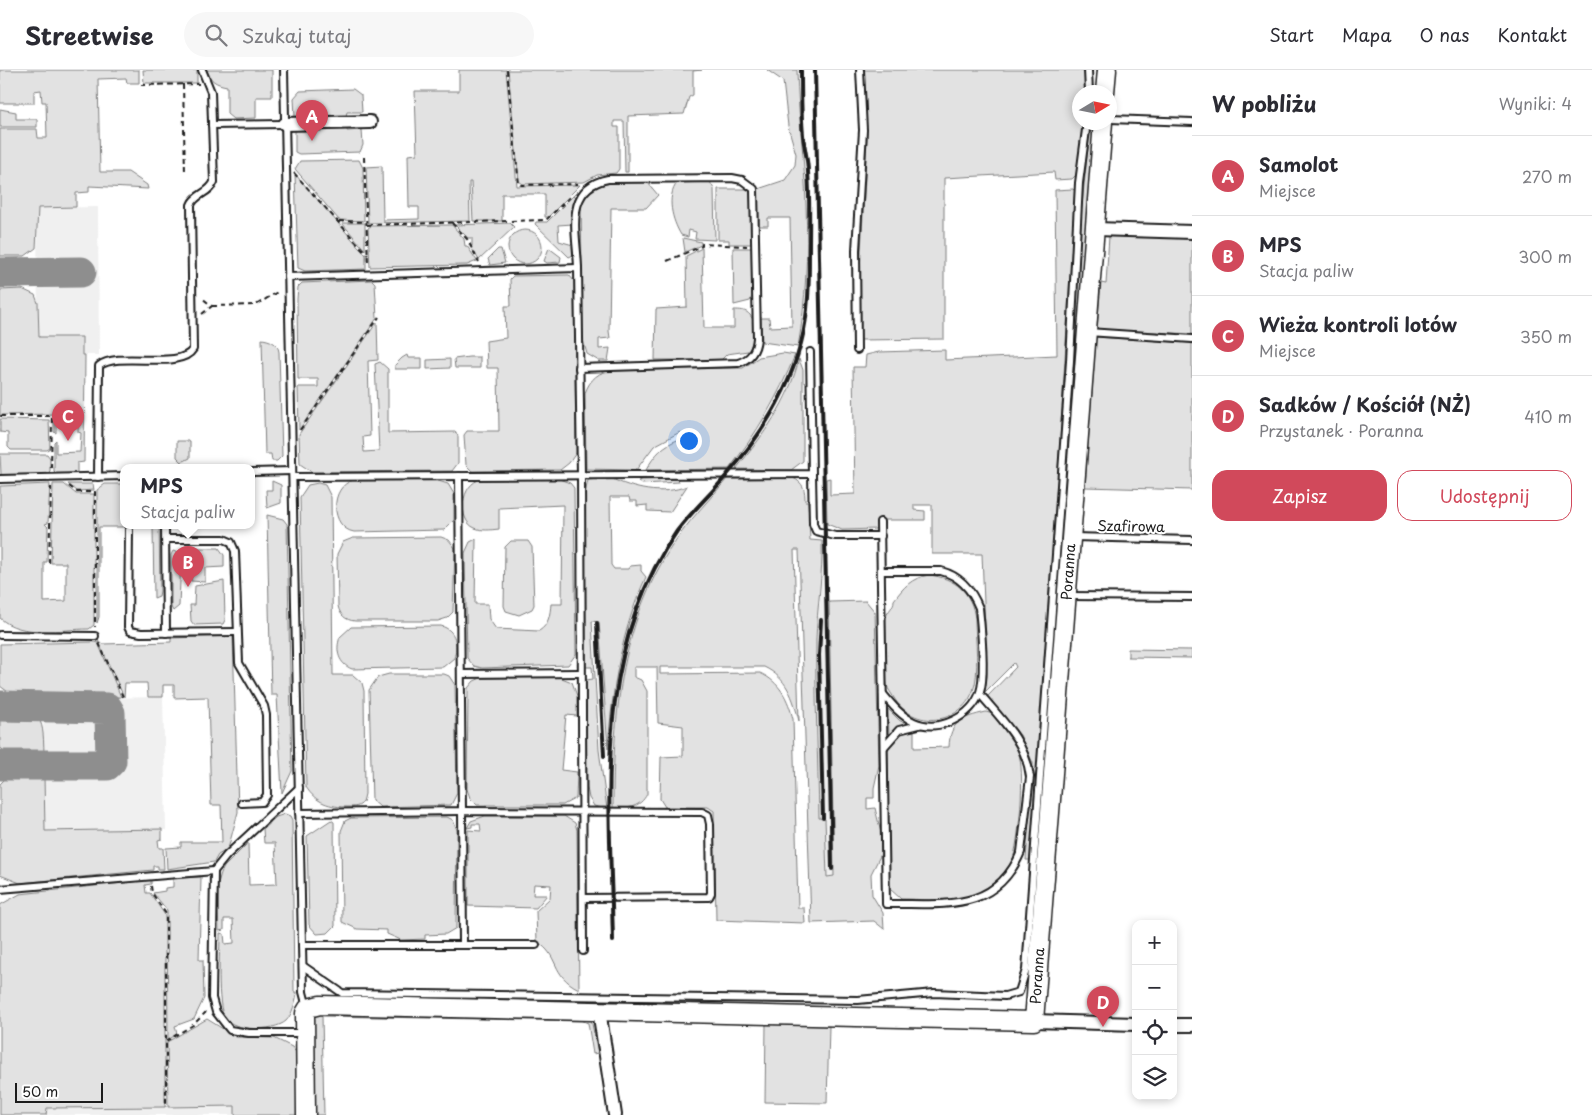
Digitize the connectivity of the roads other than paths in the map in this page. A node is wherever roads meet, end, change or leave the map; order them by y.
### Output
1 (202, 70) edge
2 (284, 70) edge
3 (860, 70) edge
4 (1088, 70) edge
5 (1106, 70) edge
6 (1089, 85) edge
7 (1105, 85) edge
8 (1117, 119) edge
9 (370, 122) dead end
10 (1192, 122) edge
11 (286, 124) junction
12 (212, 125) junction
13 (1086, 130) edge
14 (1102, 130) edge
15 (1096, 229) junction
16 (1192, 232) edge
17 (578, 268) junction
18 (288, 277) junction
19 (1087, 332) junction
20 (1192, 339) edge
21 (857, 350) dead end
22 (810, 352) dead end
23 (579, 368) junction
24 (255, 472) edge
25 (292, 474) junction
26 (812, 474) junction
27 (581, 475) junction
28 (120, 476) edge
29 (459, 476) junction
30 (98, 477) junction
31 (0, 479) edge
32 (880, 522) dead end
33 (166, 529) edge
34 (129, 530) dead end
35 (881, 536) junction
36 (1070, 537) junction
37 (166, 539) junction
38 (1192, 540) edge
39 (881, 571) junction
40 (1066, 596) junction
41 (1192, 597) edge
42 (237, 632) junction
43 (166, 633) junction
44 (0, 635) edge
45 (95, 636) road end
46 (581, 673) junction
47 (461, 674) junction
48 (883, 694) junction
49 (980, 694) junction
50 (921, 725) junction
51 (884, 747) junction
52 (299, 788) junction
53 (242, 803) dead end
54 (462, 811) junction
55 (582, 811) junction
56 (299, 813) junction
57 (214, 871) junction
58 (0, 890) edge
59 (583, 898) junction
60 (463, 945) junction
61 (536, 945) dead end
62 (302, 946) junction
63 (583, 951) dead end
64 (303, 966) junction
65 (308, 1008) junction
66 (599, 1010) junction
67 (1034, 1021) junction
68 (1132, 1024) edge
69 (1177, 1025) edge
70 (1192, 1025) edge
71 (304, 1033) junction
72 (306, 1115) edge
73 (615, 1115) edge

1 - 12 lane
2 - 11 lane
3 - 21 lane
4 - 6 lane
5 - 7 street
8 - 10 lane
9 - 11 street
11 - 12 lane
11 - 18 lane
12 - 30 lane
13 - 64 lane
14 - 15 street, Poranna
15 - 16 street
15 - 19 street, Poranna
17 - 18 lane
17 - 23 lane
17 - 23 lane
18 - 25 lane
19 - 20 lane
19 - 36 street, Poranna
22 - 26 lane
23 - 27 lane
24 - 25 lane
25 - 29 lane
25 - 52 lane
26 - 27 lane
26 - 35 lane
27 - 29 lane
27 - 46 lane
28 - 30 lane
29 - 47 lane
30 - 31 lane
32 - 35 lane
33 - 37 lane
34 - 43 lane
35 - 39 lane
36 - 38 lane, Szafirowa
36 - 40 street, Poranna
37 - 42 lane
37 - 43 lane
39 - 48 lane
39 - 49 lane
40 - 41 lane
40 - 67 street, Poranna
42 - 43 lane
42 - 53 lane
44 - 45 lane
46 - 47 lane
46 - 55 lane
47 - 54 lane
48 - 50 lane
48 - 51 lane
49 - 50 lane
49 - 51 lane
50 - 51 lane
52 - 56 lane
52 - 57 lane
54 - 55 lane
54 - 56 lane
54 - 60 lane
55 - 59 lane
55 - 59 lane
56 - 62 lane
57 - 58 lane
57 - 71 lane
59 - 63 lane
60 - 61 lane
60 - 62 lane
62 - 64 lane
64 - 65 lane
65 - 66 street
65 - 71 street
66 - 67 street
66 - 73 street
67 - 68 street
69 - 70 street
71 - 72 street

